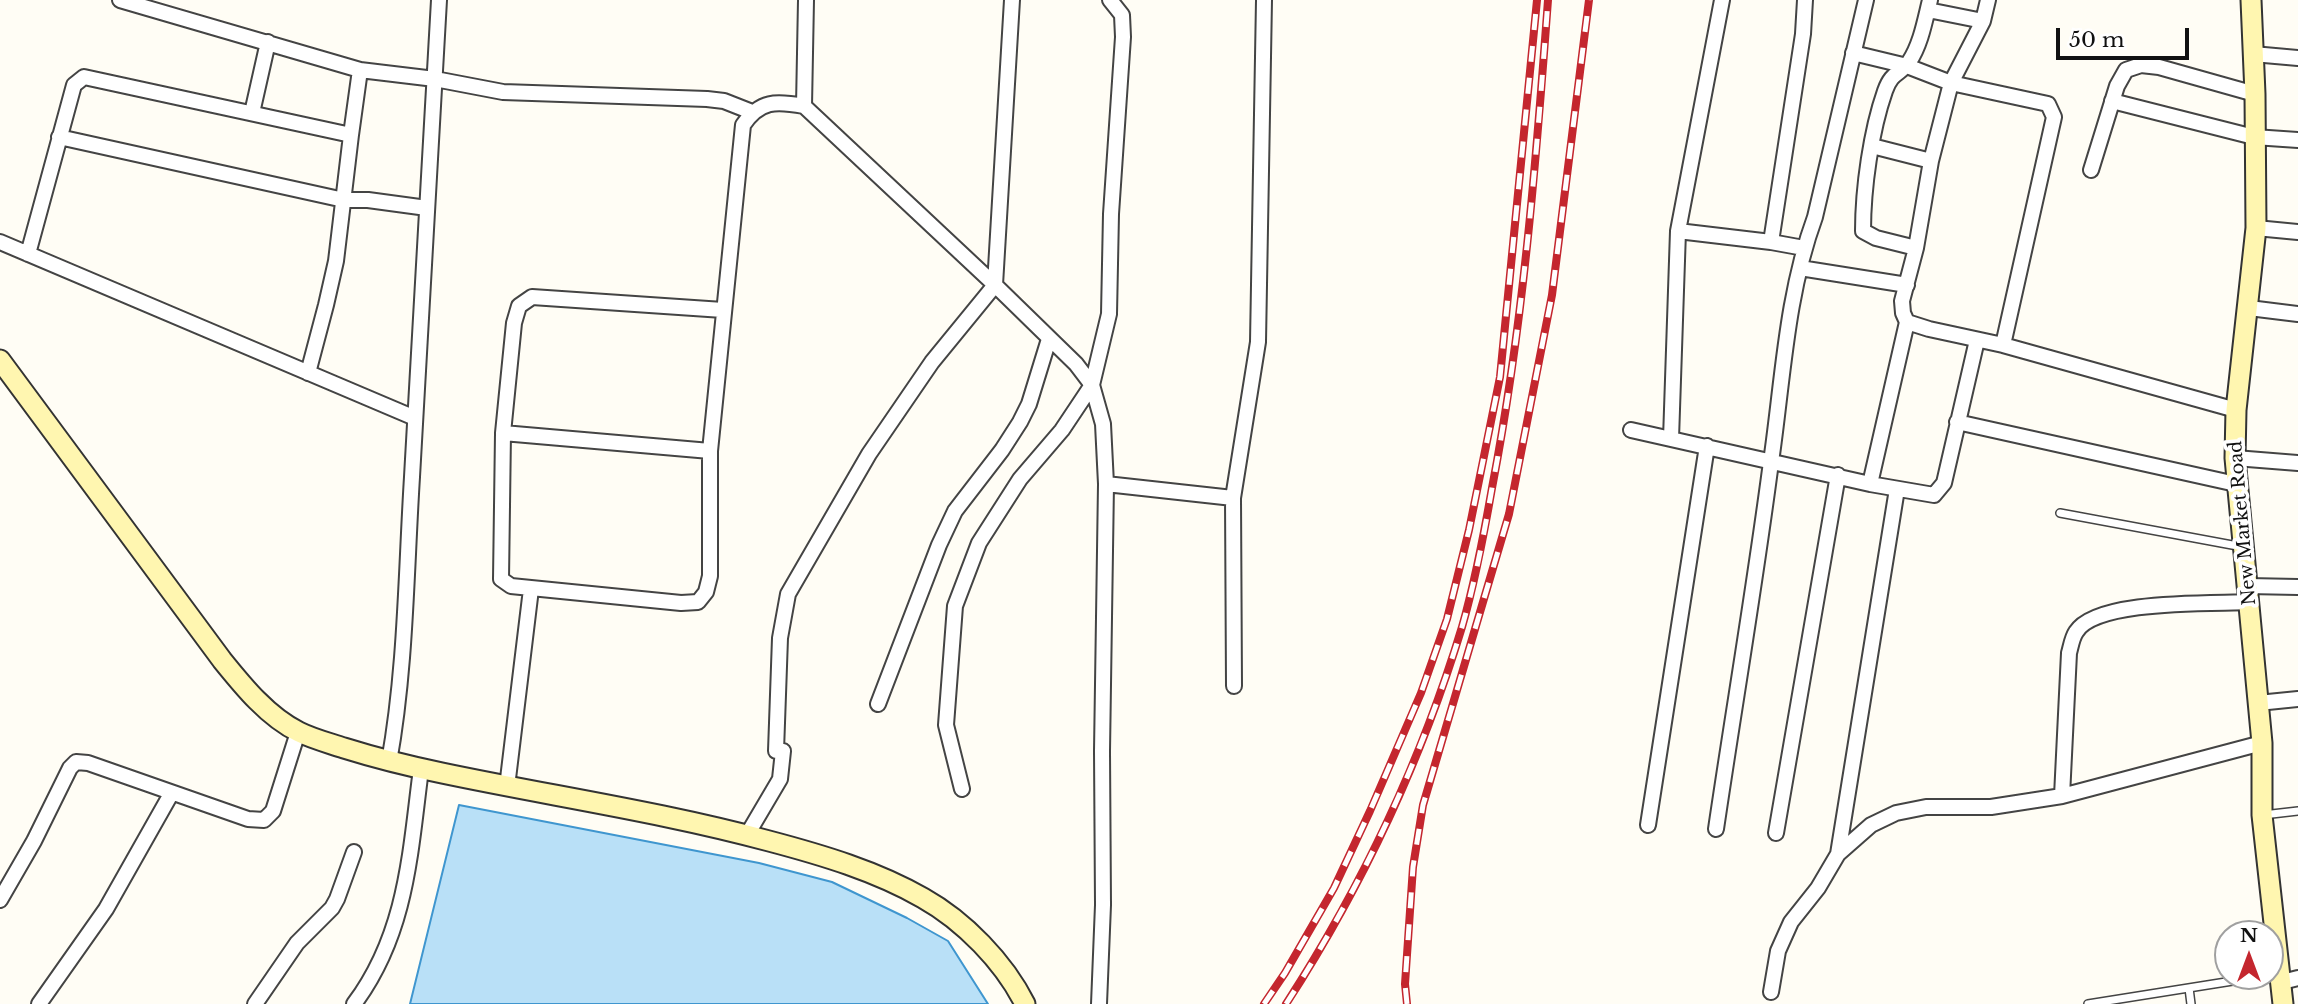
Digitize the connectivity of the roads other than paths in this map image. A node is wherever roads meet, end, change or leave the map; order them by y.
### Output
1 (120, 0) edge
2 (439, 0) edge
3 (806, 0) edge
4 (1012, 0) edge
5 (1110, 0) edge
6 (1264, 0) edge
7 (1722, 0) edge
8 (1805, 0) edge
9 (1866, 0) edge
10 (1988, 0) edge
11 (2251, 0) edge
12 (1929, 5) edge
13 (1983, 21) junction
14 (268, 42) junction
15 (1853, 53) junction
16 (2253, 54) junction
17 (2298, 58) edge
18 (1907, 66) junction
19 (360, 69) junction
20 (435, 79) junction
21 (1951, 83) junction
22 (2255, 94) junction
23 (2112, 101) junction
24 (804, 106) junction
25 (752, 112) junction
26 (252, 113) junction
27 (351, 135) junction
28 (60, 137) junction
29 (2254, 137) junction
30 (2298, 140) edge
31 (1872, 146) junction
32 (1931, 161) junction
33 (2091, 170) dead end
34 (344, 200) junction
35 (428, 208) junction
36 (2256, 228) junction
37 (1678, 231) junction
38 (2298, 232) edge
39 (0, 242) edge
40 (1772, 242) junction
41 (1804, 248) junction
42 (1916, 248) junction
43 (28, 254) junction
44 (1800, 268) junction
45 (995, 285) junction
46 (1908, 285) junction
47 (2249, 308) junction
48 (723, 310) junction
49 (2298, 314) edge
50 (1907, 322) junction
51 (1049, 339) junction
52 (1977, 340) junction
53 (2003, 345) junction
54 (0, 360) edge
55 (308, 373) junction
56 (1092, 385) junction
57 (2236, 410) junction
58 (415, 418) junction
59 (1957, 422) junction
60 (1631, 430) dead end
61 (503, 433) junction
62 (1671, 439) junction
63 (1707, 446) junction
64 (710, 451) junction
65 (2235, 458) junction
66 (1772, 462) junction
67 (2298, 463) edge
68 (1838, 475) junction
69 (1106, 484) junction
70 (1870, 484) junction
71 (2236, 484) junction
72 (1897, 489) junction
73 (1233, 498) junction
74 (2060, 513) dead end
75 (2244, 547) junction
76 (2298, 587) edge
77 (531, 589) junction
78 (2249, 594) junction
79 (1234, 686) dead end
80 (2298, 699) edge
81 (2259, 703) junction
82 (878, 705) dead end
83 (298, 732) junction
84 (2262, 743) junction
85 (389, 762) junction
86 (421, 769) junction
87 (508, 787) junction
88 (962, 789) dead end
89 (171, 794) junction
90 (2062, 796) junction
91 (2298, 811) edge
92 (2262, 816) junction
93 (1648, 825) dead end
94 (1716, 829) dead end
95 (1776, 833) dead end
96 (747, 835) junction
97 (354, 852) dead end
98 (1838, 853) junction
99 (0, 900) edge
100 (2273, 920) edge
101 (2214, 985) edge
102 (2189, 988) junction
103 (1771, 992) dead end
104 (39, 1004) edge
105 (255, 1004) edge
106 (355, 1004) edge
107 (1025, 1004) edge
108 (1099, 1004) edge
109 (2088, 1004) edge
110 (2191, 1004) edge

1 - 14 street
2 - 20 street
3 - 24 street
4 - 45 street
5 - 56 street
6 - 73 street
7 - 37 street
8 - 40 street
9 - 15 street
10 - 13 street
11 - 16 main road, New Market Road
12 - 13 street
12 - 18 street
13 - 21 street
14 - 19 street
14 - 26 street
15 - 18 street
15 - 41 street
16 - 17 street
16 - 22 main road, New Market Road
18 - 21 street
18 - 31 street
19 - 20 street
19 - 27 street
20 - 25 street
20 - 35 street
21 - 32 street
21 - 53 street
22 - 23 street
22 - 29 main road, New Market Road
23 - 29 street
23 - 33 street
24 - 25 street
24 - 45 street
25 - 48 street
26 - 27 street
26 - 28 street
27 - 34 street
28 - 34 street
28 - 43 street
29 - 30 street
29 - 36 main road, New Market Road
31 - 32 street
31 - 42 street
32 - 42 street
34 - 35 street
34 - 55 street
35 - 58 street
36 - 38 street
36 - 47 main road, New Market Road
37 - 40 street
37 - 62 street
39 - 43 street
40 - 41 street
41 - 44 street
42 - 46 street
43 - 55 street
44 - 46 street
44 - 66 street
45 - 51 street
45 - 96 street
46 - 50 street
47 - 49 street
47 - 57 main road, New Market Road
48 - 61 street
48 - 64 street
50 - 52 street
50 - 70 street
51 - 56 street
51 - 82 street
52 - 53 street
52 - 59 street
53 - 57 street
54 - 83 main road
55 - 58 street
56 - 69 street
56 - 88 street
57 - 65 main road, New Market Road
58 - 85 street
59 - 71 street
59 - 72 street
60 - 62 street
61 - 64 street
61 - 77 street
62 - 63 street
63 - 66 street
63 - 93 street
64 - 77 street
65 - 67 street
65 - 71 main road, New Market Road
66 - 68 street
66 - 94 street
68 - 70 street
68 - 95 street
69 - 73 street
69 - 108 street
70 - 72 street
71 - 75 main road, New Market Road
72 - 98 street
73 - 79 street
74 - 75 lane
75 - 78 main road, New Market Road
76 - 78 street
77 - 87 street
78 - 81 main road, New Market Road
78 - 90 street
80 - 81 street
81 - 84 main road, New Market Road
83 - 85 main road
83 - 89 street
84 - 90 street
84 - 92 main road, New Market Road
85 - 86 main road
86 - 87 main road
86 - 106 street
87 - 96 main road
89 - 99 street
89 - 104 street
90 - 98 street
91 - 92 lane
92 - 100 main road, New Market Road
96 - 107 main road
97 - 105 street
98 - 103 street
101 - 102 lane
102 - 109 lane
102 - 110 lane

